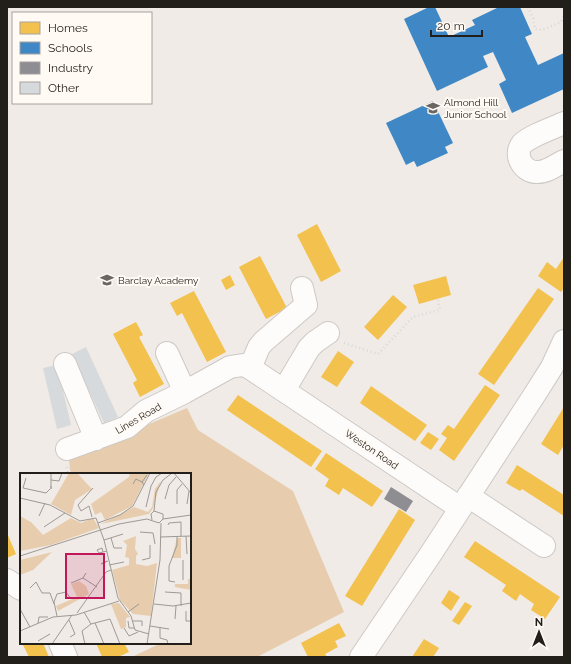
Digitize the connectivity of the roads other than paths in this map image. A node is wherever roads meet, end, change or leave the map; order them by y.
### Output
1 (564, 122) edge
2 (564, 161) edge
3 (302, 288) dead end
4 (328, 333) road end
5 (564, 341) edge
6 (167, 353) dead end
7 (65, 364) dead end
8 (250, 368) junction
9 (284, 390) junction
10 (185, 392) junction
11 (96, 439) junction
12 (67, 449) dead end
13 (464, 502) junction
14 (544, 546) dead end
15 (60, 644) edge
16 (66, 657) edge
17 (361, 657) edge

1 - 2 street
3 - 8 street
4 - 9 street
5 - 13 street
6 - 10 street
7 - 11 street
8 - 9 street, Weston Road
8 - 10 street, Lines Road
9 - 13 street, Weston Road
10 - 11 street, Lines Road
11 - 12 street, Lines Road
13 - 14 street, Weston Road
13 - 17 street
15 - 16 street

